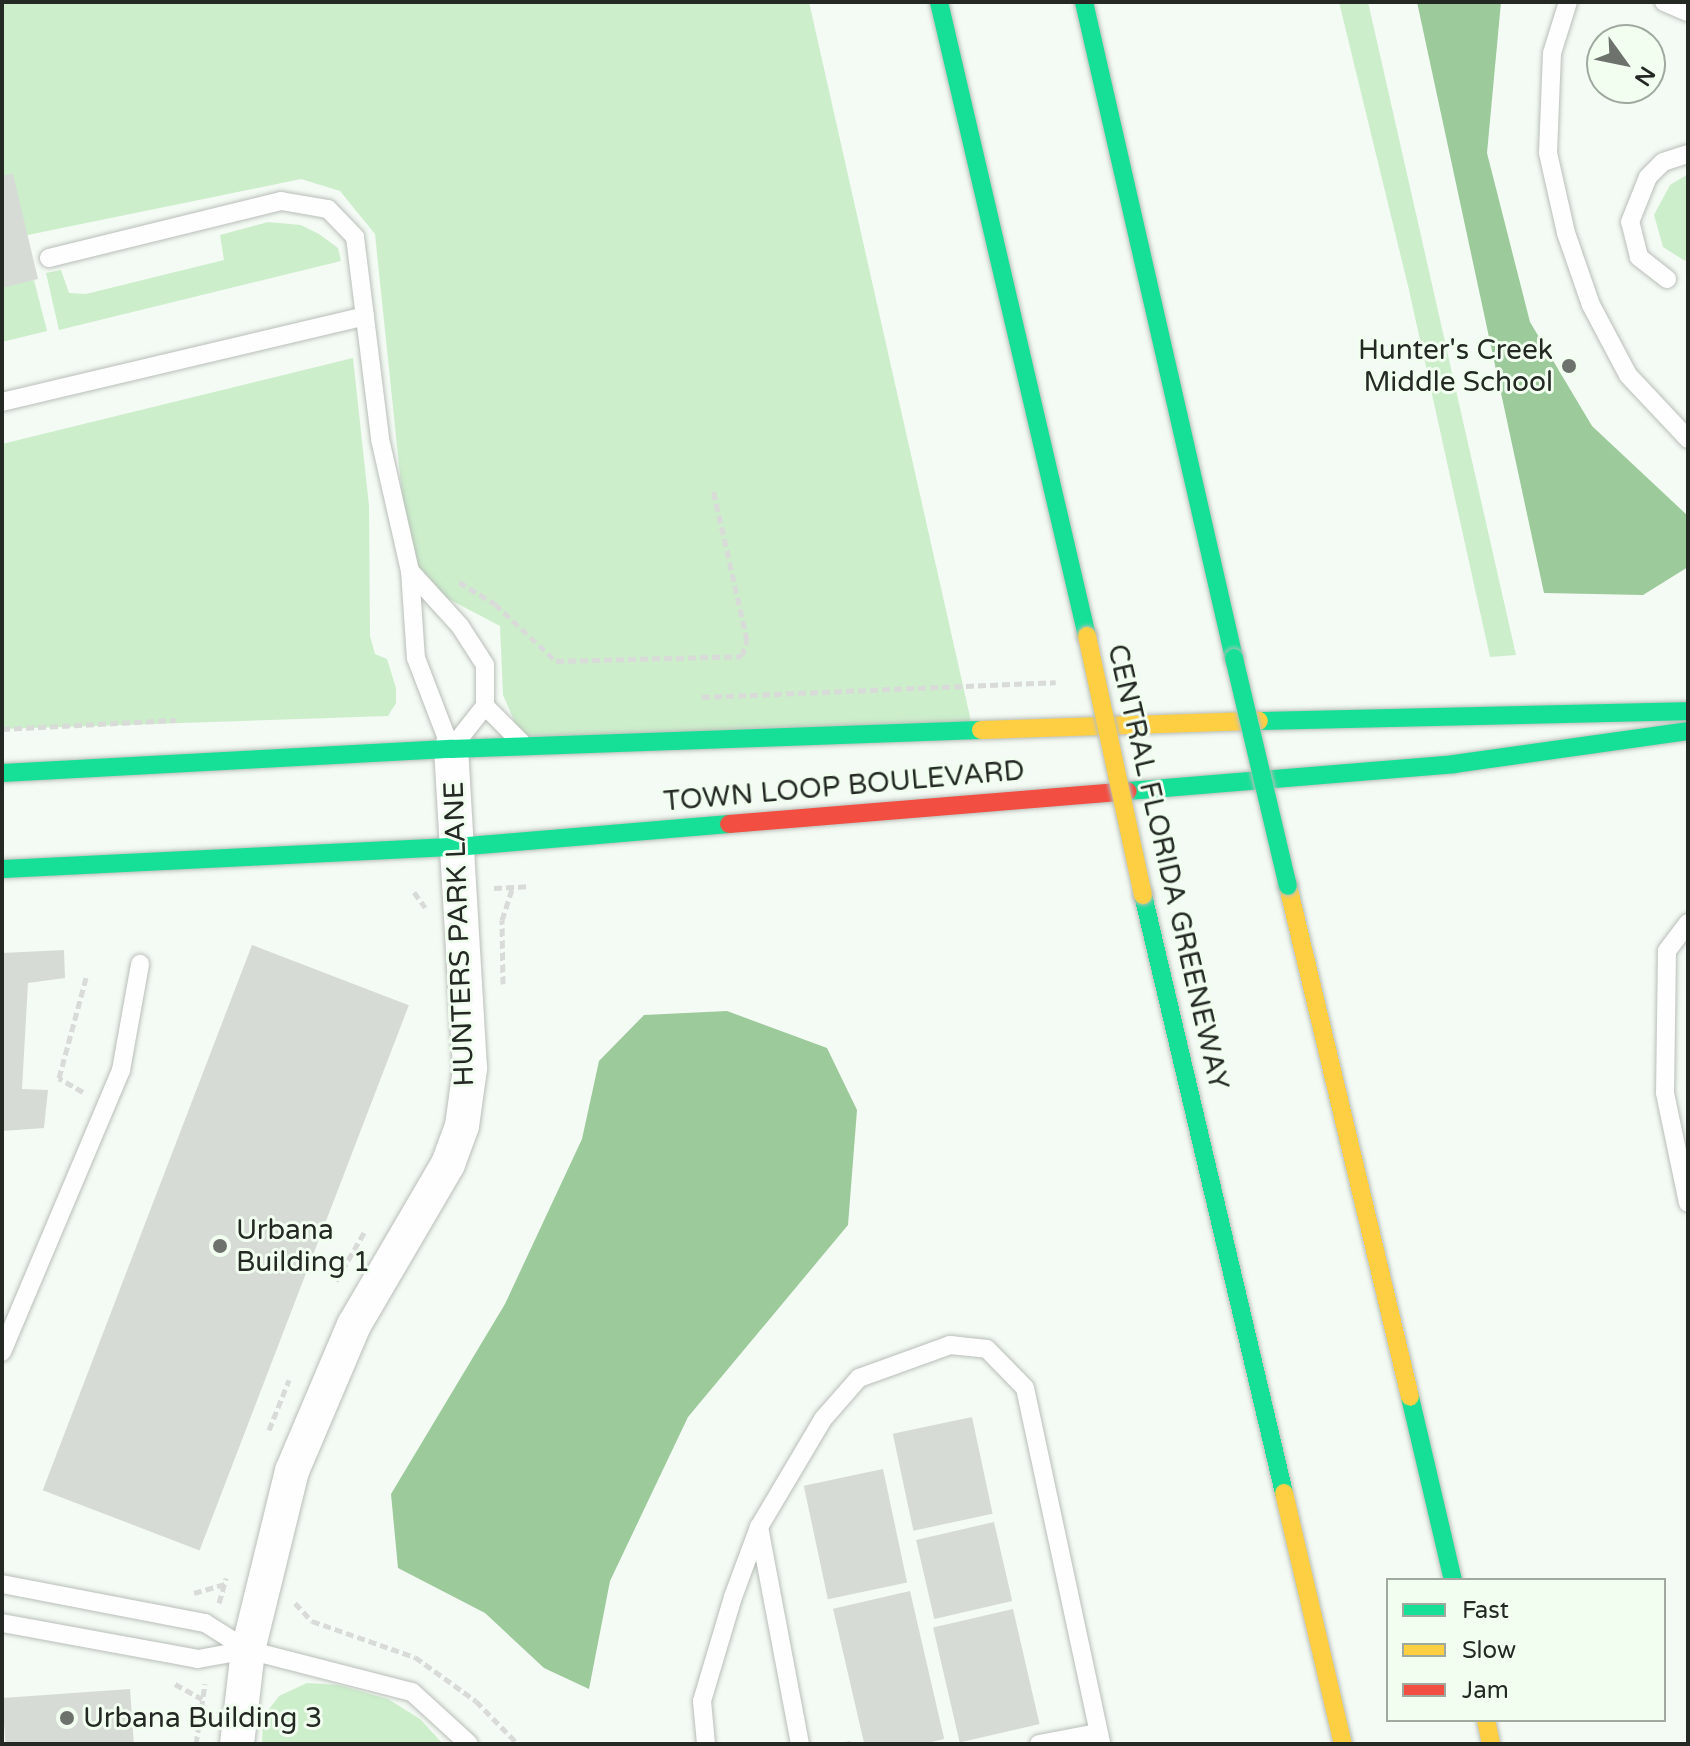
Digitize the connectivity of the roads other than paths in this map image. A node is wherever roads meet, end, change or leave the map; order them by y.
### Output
1 (939, 2) edge
2 (1084, 2) edge
3 (1568, 2) edge
4 (1664, 2) edge
5 (1688, 12) edge
6 (1688, 154) edge
7 (49, 258) dead end
8 (1667, 279) dead end
9 (365, 316) junction
10 (2, 402) edge
11 (1688, 439) edge
12 (410, 571) junction
13 (485, 706) junction
14 (1688, 711) edge
15 (1688, 731) edge
16 (525, 746) junction
17 (451, 749) junction
18 (2, 773) edge
19 (456, 847) junction
20 (2, 869) edge
21 (1688, 923) edge
22 (140, 964) dead end
23 (1688, 1203) edge
24 (2, 1352) edge
25 (759, 1527) junction
26 (1453, 1578) edge
27 (2, 1584) edge
28 (2, 1623) edge
29 (248, 1650) junction
30 (1486, 1722) edge
31 (1099, 1739) edge
32 (237, 1744) edge
33 (469, 1744) edge
34 (706, 1744) edge
35 (800, 1744) edge
36 (1039, 1744) edge
37 (1343, 1744) edge
38 (1491, 1744) edge

1 - 37 main road, CENTRAL FLORIDA GREENEWAY, bridge
2 - 26 main road, bridge
3 - 11 lane
4 - 5 lane
6 - 8 lane
7 - 9 lane
9 - 10 lane
9 - 12 lane
12 - 13 lane
12 - 17 lane
13 - 16 lane
13 - 17 lane
14 - 16 main road, TOWN LOOP BOULEVARD
15 - 19 main road, TOWN LOOP BOULEVARD
16 - 17 main road, TOWN LOOP BOULEVARD
17 - 18 main road, TOWN LOOP BOULEVARD
17 - 19 street, HUNTERS PARK LANE
19 - 20 main road, TOWN LOOP BOULEVARD
19 - 29 street, HUNTERS PARK LANE
21 - 23 lane
22 - 24 lane
25 - 31 lane
25 - 34 lane
25 - 35 lane
27 - 29 lane
28 - 29 lane
29 - 32 street, HUNTERS PARK LANE
29 - 33 lane
30 - 38 main road
31 - 36 lane

